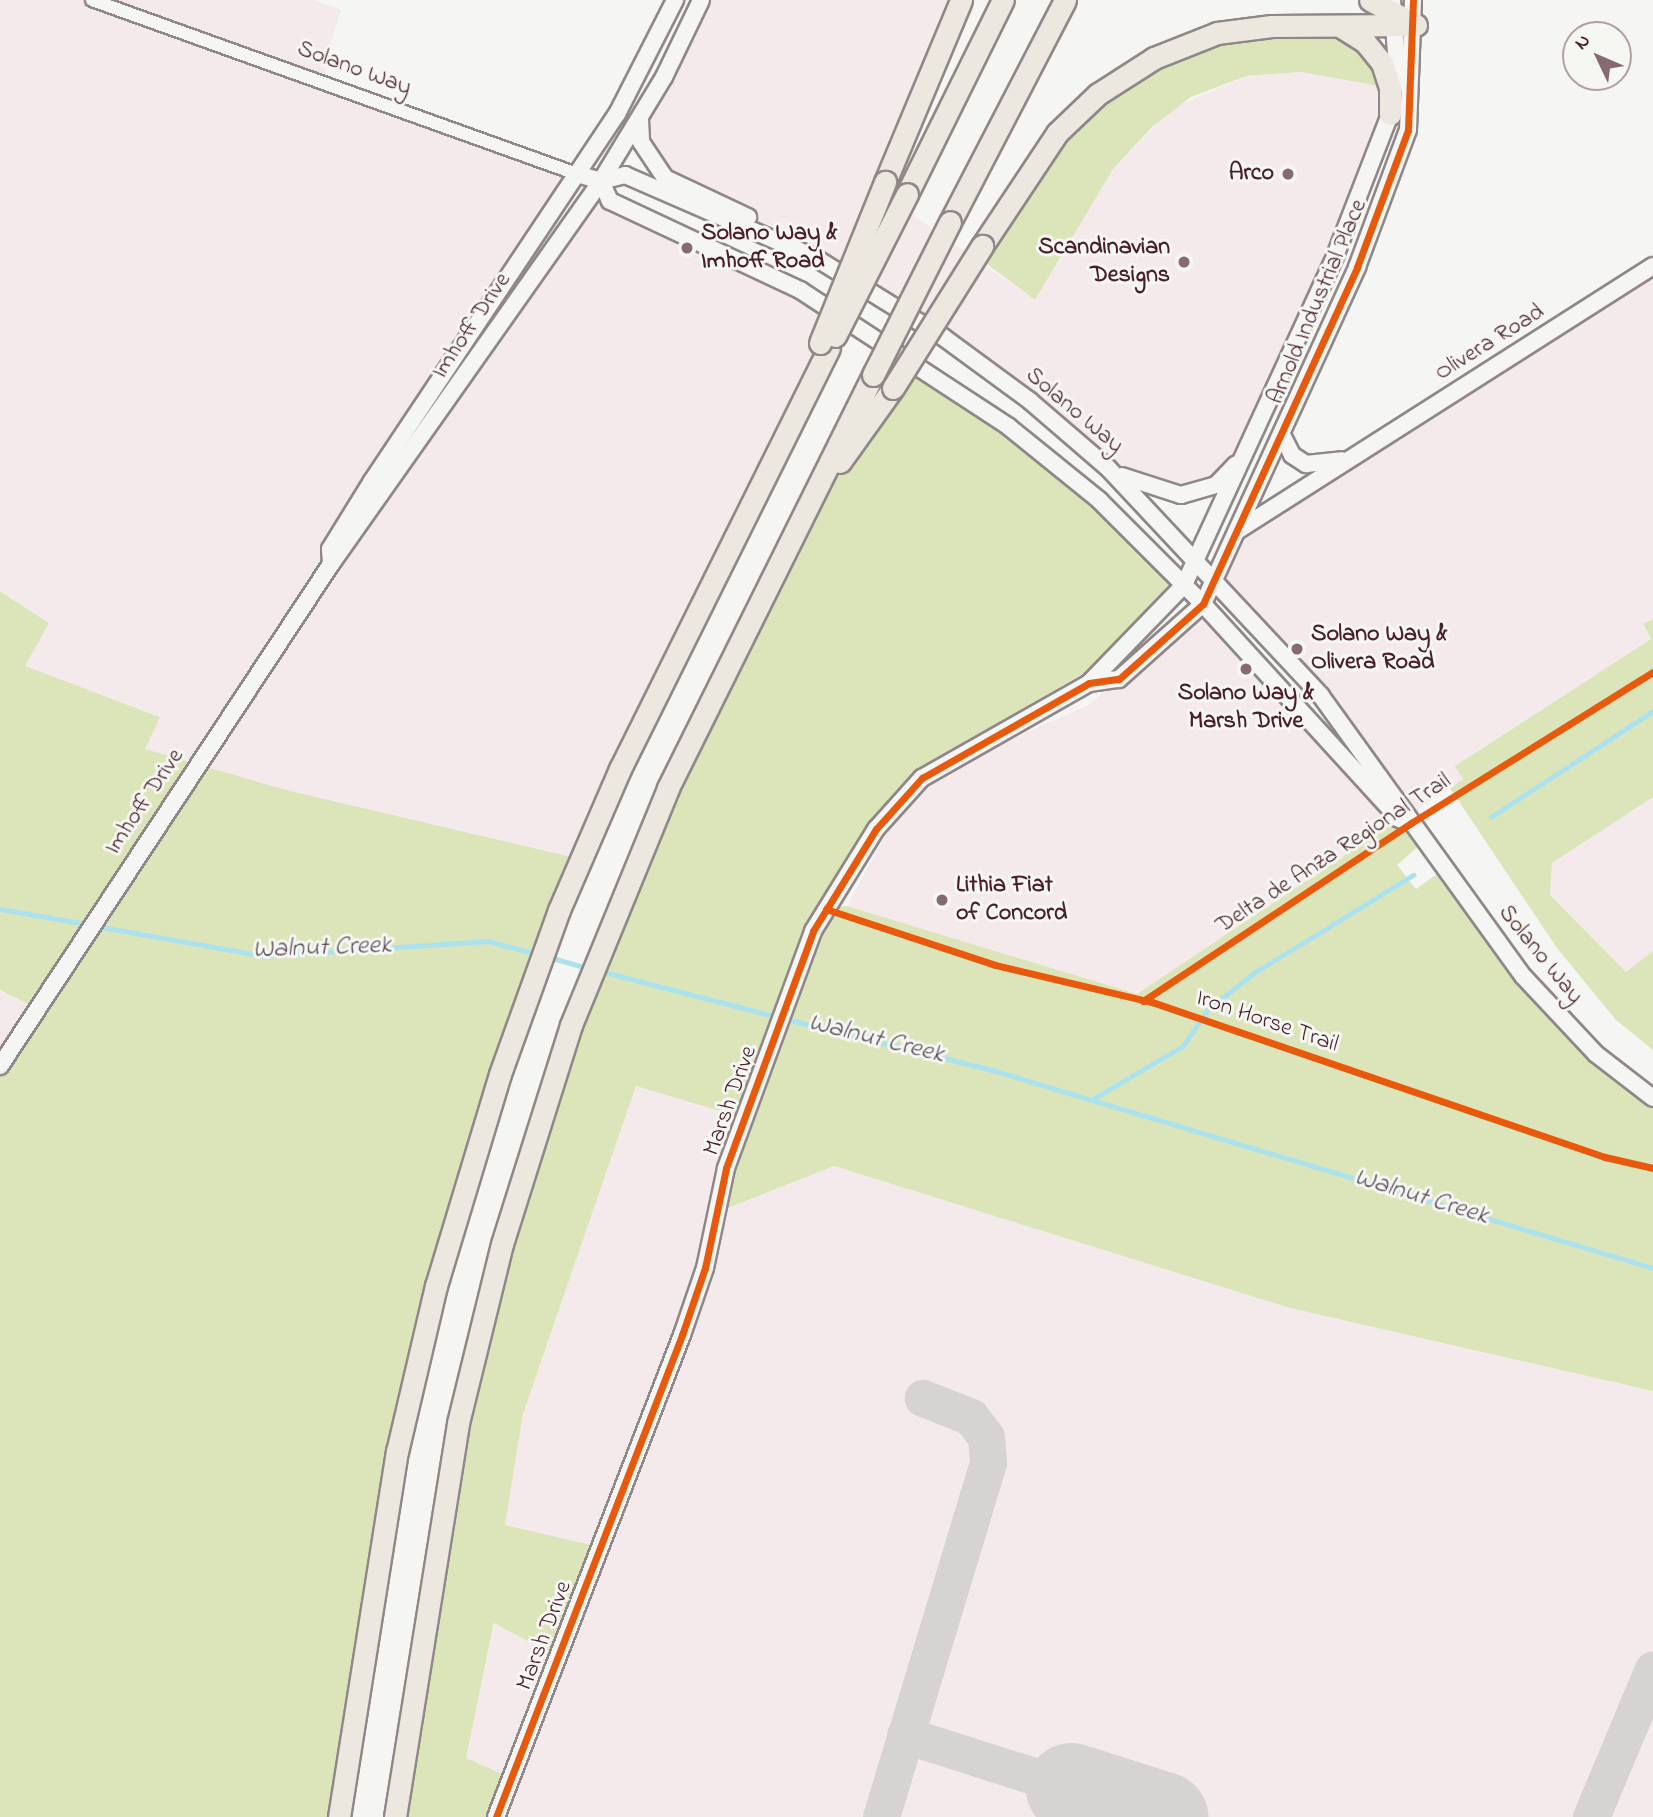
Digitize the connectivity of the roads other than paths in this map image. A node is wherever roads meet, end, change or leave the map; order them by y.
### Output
1 (92, 0) edge
2 (675, 0) edge
3 (701, 0) edge
4 (961, 0) edge
5 (1003, 0) edge
6 (1065, 0) edge
7 (1370, 0) edge
8 (1413, 0) edge
9 (1400, 16) edge
10 (1343, 28) junction
11 (1390, 114) junction
12 (639, 120) junction
13 (577, 174) junction
14 (601, 181) junction
15 (770, 238) junction
16 (1653, 266) edge
17 (824, 346) junction
18 (1282, 435) junction
19 (1245, 455) junction
20 (1351, 458) junction
21 (1108, 468) junction
22 (815, 494) junction
23 (1237, 531) junction
24 (1196, 560) junction
25 (331, 564) junction
26 (1214, 580) junction
27 (1184, 585) junction
28 (1203, 604) junction
29 (1088, 683) junction
30 (1411, 823) junction
31 (0, 1066) edge
32 (1653, 1098) edge
33 (339, 1817) edge
34 (395, 1817) edge
35 (496, 1817) edge

1 - 13 street, Solano Way
2 - 13 street, Imhoff Drive
3 - 12 street, Imhoff Drive
4 - 17 highway, bridge
5 - 17 highway, bridge
6 - 22 highway, bridge
7 - 9 highway
8 - 9 street, Arnold Industrial Place
9 - 10 highway
9 - 11 street, Arnold Industrial Place
9 - 18 street, Arnold Industrial Place
10 - 11 highway
10 - 22 highway, bridge
11 - 19 street, Arnold Industrial Place
12 - 14 street, Imhoff Drive
12 - 15 street
13 - 14 street, Solano Way
13 - 25 street, Imhoff Drive
14 - 15 street, Solano Way
14 - 25 street, Imhoff Drive
14 - 27 street, Solano Way
15 - 21 street, Solano Way
16 - 20 street, Olivera Road
17 - 33 highway
18 - 20 street
18 - 23 street, Arnold Industrial Place
19 - 21 street
19 - 24 street, Arnold Industrial Place
20 - 23 street, Olivera Road
21 - 24 street, Solano Way
22 - 34 highway
23 - 26 street, Arnold Industrial Place
24 - 26 street, Solano Way
24 - 27 street, Arnold Industrial Place
25 - 31 street, Imhoff Drive
26 - 28 street, Arnold Industrial Place
26 - 30 street, Solano Way
27 - 28 street, Solano Way
27 - 29 street, Marsh Drive
28 - 29 street, Marsh Drive
28 - 30 street, Solano Way
29 - 35 street, Marsh Drive
30 - 32 street, Solano Way

